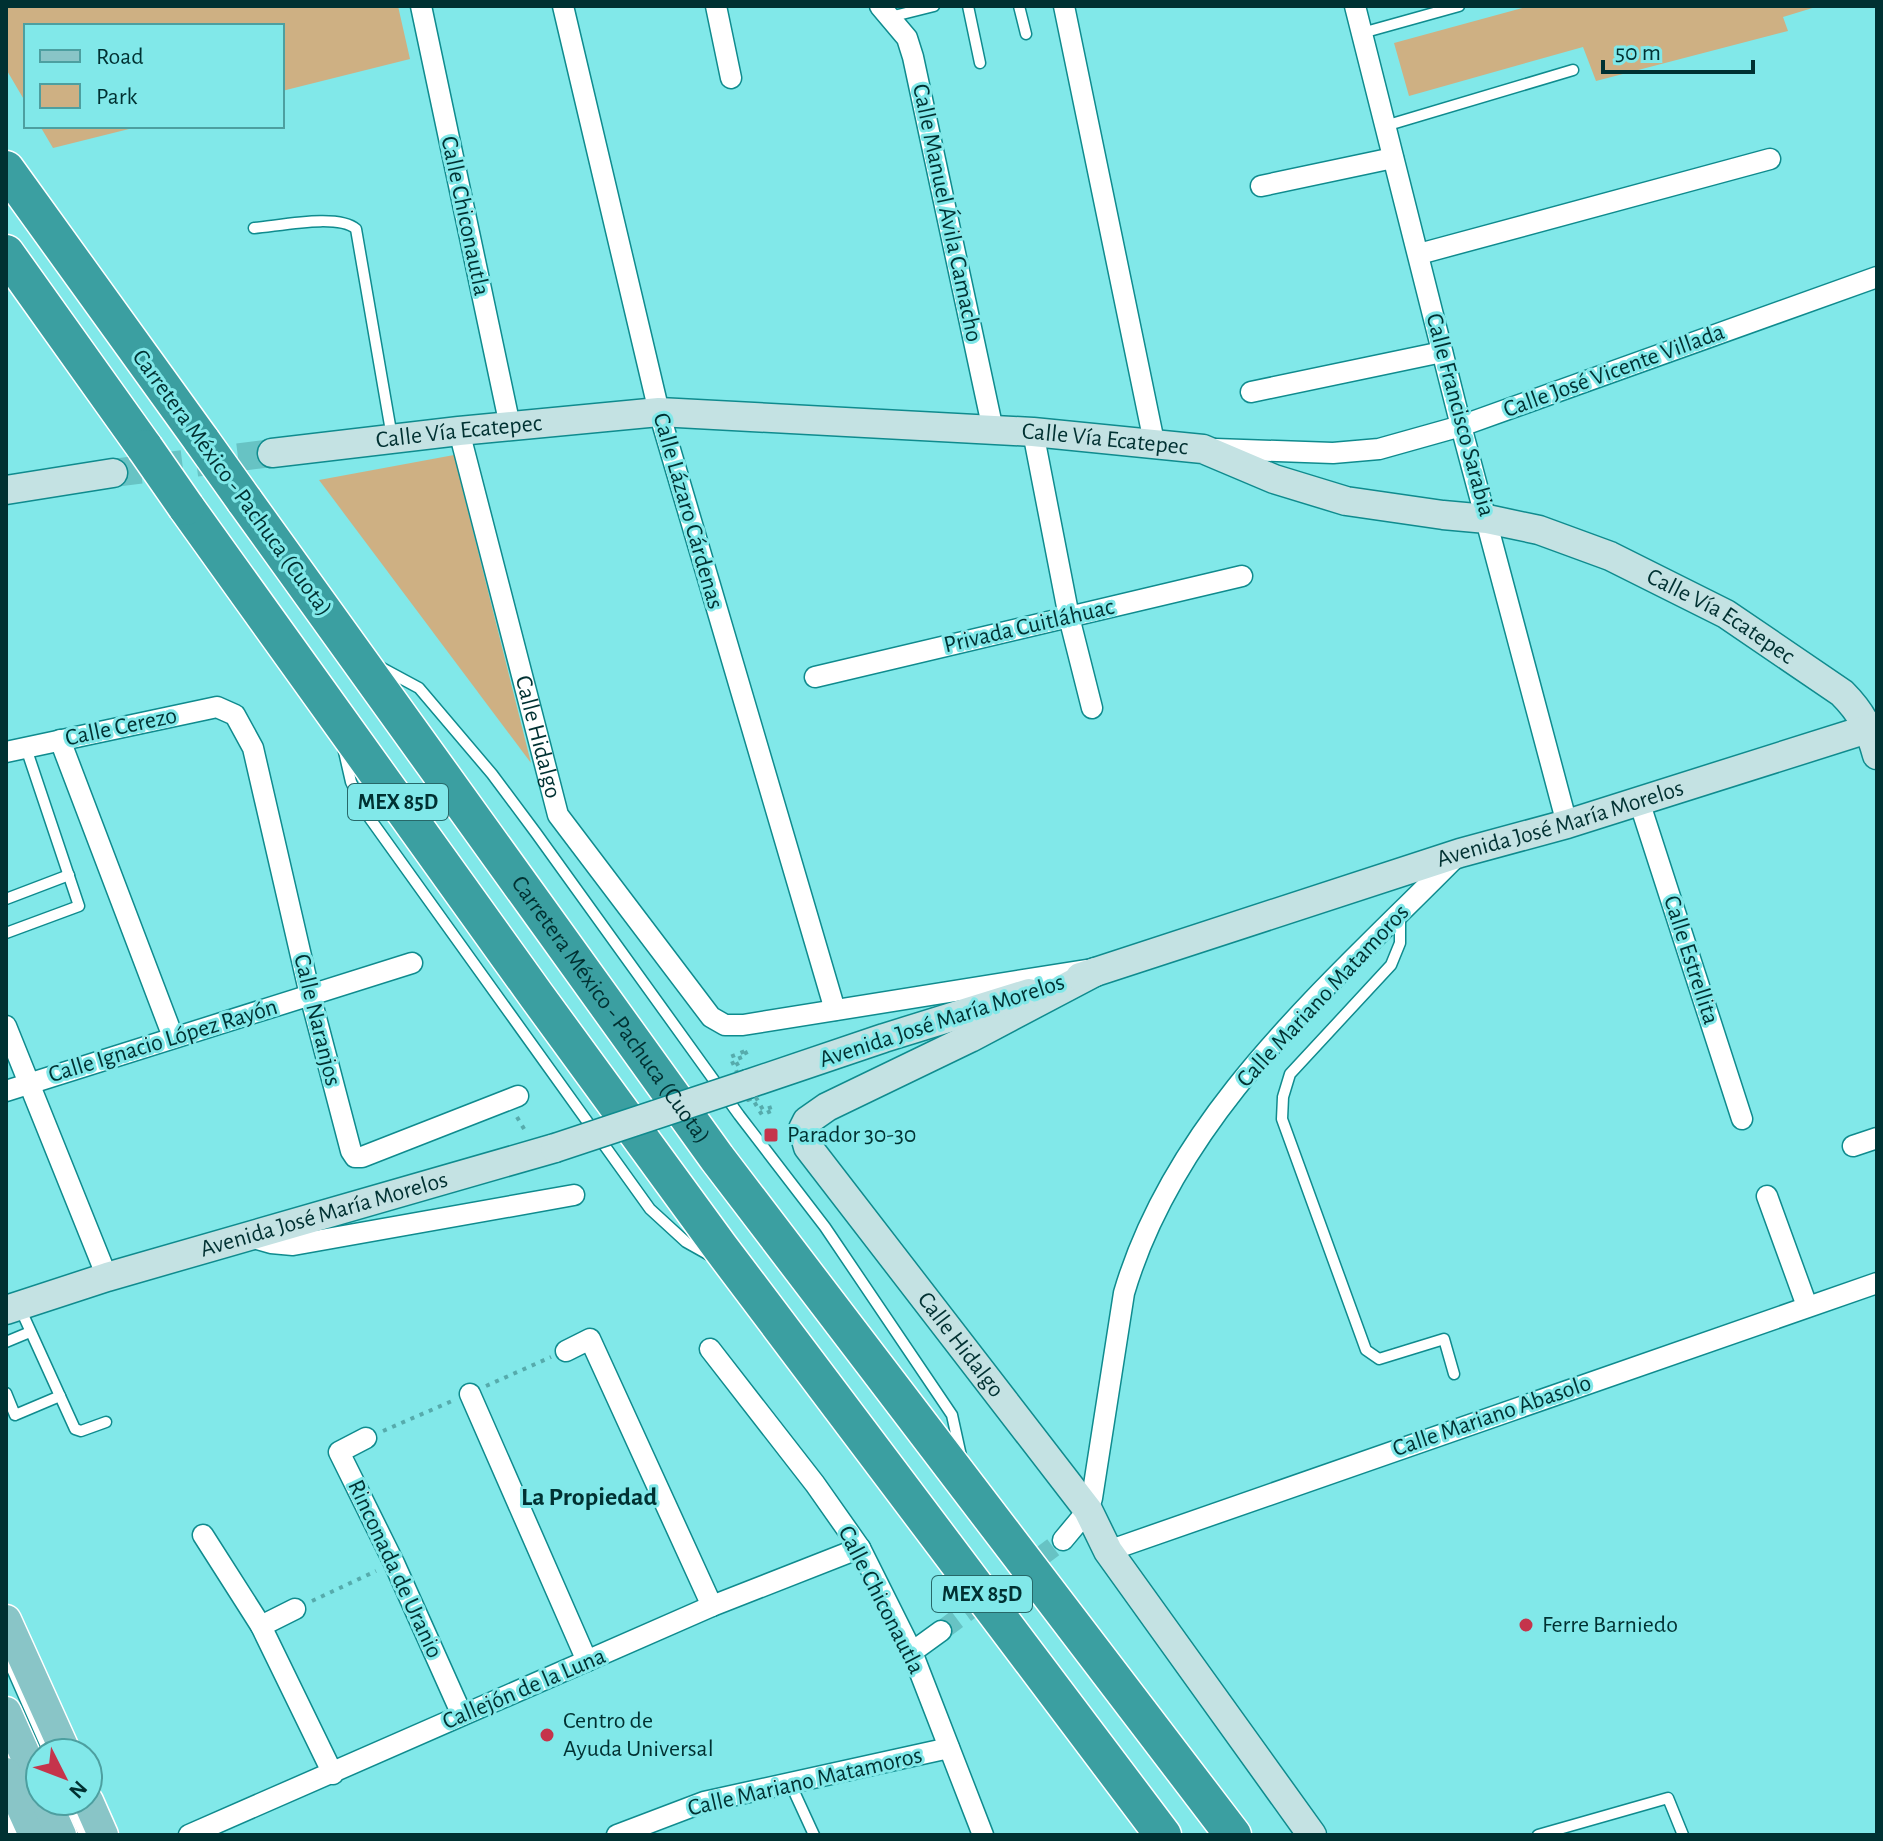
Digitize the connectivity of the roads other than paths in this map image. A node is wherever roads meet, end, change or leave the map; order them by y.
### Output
1 (421, 6) edge
2 (563, 6) edge
3 (716, 6) edge
4 (934, 6) edge
5 (968, 6) edge
6 (1019, 6) edge
7 (1064, 6) edge
8 (1355, 6) edge
9 (1459, 6) edge
10 (885, 11) edge
11 (1362, 33) junction
12 (1026, 34) dead end
13 (980, 63) dead end
14 (1573, 70) dead end
15 (731, 78) dead end
16 (1385, 126) junction
17 (1393, 158) junction
18 (1770, 159) dead end
19 (6, 169) edge
20 (1261, 186) dead end
21 (254, 228) dead end
22 (6, 253) edge
23 (1419, 254) junction
24 (1877, 277) edge
25 (1442, 352) junction
26 (1251, 392) dead end
27 (659, 412) junction
28 (510, 426) junction
29 (1461, 426) junction
30 (993, 430) junction
31 (459, 431) junction
32 (1033, 432) junction
33 (392, 439) junction
34 (1154, 442) junction
35 (1203, 449) junction
36 (272, 453) tunnel mouth
37 (113, 473) tunnel mouth
38 (6, 490) edge
39 (1487, 519) junction
40 (1242, 576) dead end
41 (1069, 617) junction
42 (815, 677) dead end
43 (1092, 708) dead end
44 (235, 715) joint
45 (1875, 736) edge
46 (60, 740) junction
47 (16, 750) edge
48 (1639, 801) junction
49 (1567, 824) junction
50 (1460, 853) junction
51 (69, 875) junction
52 (6, 899) edge
53 (1400, 913) junction
54 (6, 933) edge
55 (412, 963) dead end
56 (1106, 968) junction
57 (310, 995) junction
58 (835, 1010) junction
59 (6, 1026) edge
60 (173, 1037) junction
61 (28, 1084) junction
62 (6, 1091) edge
63 (513, 1098) road end
64 (1742, 1119) dead end
65 (1877, 1138) edge
66 (1853, 1146) dead end
67 (574, 1195) dead end
68 (1767, 1196) dead end
69 (250, 1237) junction
70 (107, 1277) junction
71 (1877, 1283) edge
72 (1807, 1306) junction
73 (12, 1308) edge
74 (30, 1332) junction
75 (6, 1342) edge
76 (710, 1349) dead end
77 (566, 1351) dead end
78 (1454, 1374) dead end
79 (6, 1393) edge
80 (470, 1394) dead end
81 (60, 1396) junction
82 (11, 1418) edge
83 (106, 1422) dead end
84 (366, 1438) dead end
85 (1088, 1510) junction
86 (203, 1535) dead end
87 (1063, 1540) tunnel mouth
88 (860, 1548) junction
89 (1108, 1551) junction
90 (712, 1606) junction
91 (295, 1609) road end
92 (6, 1620) edge
93 (261, 1626) junction
94 (941, 1631) tunnel mouth
95 (912, 1652) junction
96 (6, 1656) edge
97 (587, 1661) junction
98 (6, 1712) edge
99 (462, 1715) junction
100 (42, 1737) edge
101 (59, 1737) edge
102 (949, 1748) junction
103 (24, 1752) edge
104 (6, 1773) edge
105 (333, 1774) junction
106 (791, 1785) junction
107 (28, 1821) edge
108 (61, 1835) edge
109 (189, 1835) edge
110 (617, 1835) edge
111 (814, 1835) edge
112 (983, 1835) edge
113 (1163, 1835) edge
114 (1233, 1835) edge
115 (1312, 1835) edge
116 (1538, 1835) edge
117 (1683, 1835) edge

1 - 28 street, Calle Chiconautla
2 - 27 street, Calle Lázaro Cárdenas
3 - 15 street
4 - 10 lane
5 - 13 lane
6 - 12 lane
7 - 34 street
8 - 11 street, Calle Francisco Sarabia
9 - 11 lane
10 - 30 street, Calle Manuel Ávila Camacho
11 - 16 street, Calle Francisco Sarabia
14 - 16 lane
16 - 17 street, Calle Francisco Sarabia
17 - 20 street
17 - 23 street, Calle Francisco Sarabia
18 - 23 street
19 - 114 highway, Carretera México - Pachuca (Cuota) / MEX 85D, bridge
21 - 33 lane
22 - 113 highway, Carretera México - Pachuca (Cuota) / MEX 85D, bridge
23 - 25 street, Calle Francisco Sarabia
24 - 29 street, Calle José Vicente Villada
25 - 26 street
25 - 29 street, Calle Francisco Sarabia
27 - 28 main road, Calle Vía Ecatepec
27 - 30 main road, Calle Vía Ecatepec
27 - 58 street, Calle Lázaro Cárdenas
28 - 31 main road, Calle Vía Ecatepec
29 - 35 street, Calle José Vicente Villada
29 - 39 street, Calle Francisco Sarabia
30 - 32 main road, Calle Vía Ecatepec
31 - 33 main road, Calle Vía Ecatepec
31 - 58 street, Calle Hidalgo
32 - 34 main road, Calle Vía Ecatepec
32 - 41 street
33 - 36 main road, Calle Vía Ecatepec
34 - 35 main road, Calle Vía Ecatepec
35 - 39 main road, Calle Vía Ecatepec
37 - 38 main road
39 - 45 main road, Calle Vía Ecatepec
39 - 49 street, Calle Francisco Sarabia
40 - 41 street, Privada Cuitláhuac
41 - 42 street, Privada Cuitláhuac
41 - 43 street
44 - 46 street, Calle Cerezo
44 - 57 street, Calle Naranjos
45 - 48 main road, Avenida José María Morelos
46 - 47 street, Calle Cerezo
46 - 60 street
47 - 51 lane
48 - 49 main road, Avenida José María Morelos
48 - 64 street, Calle Estrellita
49 - 50 main road, Avenida José María Morelos
50 - 53 street, Calle Mariano Matamoros
50 - 56 main road, Avenida José María Morelos
51 - 52 lane
51 - 54 lane
53 - 78 lane
53 - 85 street, Calle Mariano Matamoros
55 - 57 street, Calle Ignacio López Rayón
56 - 58 street, Calle Hidalgo
56 - 69 main road, Avenida José María Morelos, bridge
56 - 85 main road, Calle Hidalgo
57 - 60 street, Calle Ignacio López Rayón
57 - 63 street, Calle Naranjos
59 - 61 street
60 - 61 street, Calle Ignacio López Rayón
61 - 62 street, Calle Ignacio López Rayón
61 - 70 street
65 - 66 street
67 - 69 street
68 - 72 street
69 - 70 main road, Avenida José María Morelos
70 - 73 main road, Avenida José María Morelos
71 - 72 street, Calle Mariano Abasolo
72 - 89 street, Calle Mariano Abasolo
73 - 74 lane
74 - 75 lane
74 - 81 lane
76 - 88 street, Calle Chiconautla
77 - 90 street
79 - 82 lane
80 - 97 street
81 - 82 lane
81 - 83 lane
84 - 99 street, Rinconada de Uranio
85 - 87 street
85 - 89 main road, Calle Hidalgo
86 - 93 street
88 - 90 street, Callejón de la Luna
88 - 95 street, Calle Chiconautla
89 - 115 main road, Calle Hidalgo
90 - 97 street, Callejón de la Luna
91 - 93 street
92 - 101 main road
93 - 105 street
94 - 95 street
95 - 102 street, Calle Chiconautla
96 - 100 lane
97 - 99 street, Callejón de la Luna
98 - 103 main road
99 - 105 street, Callejón de la Luna
102 - 106 street, Calle Mariano Matamoros
102 - 112 street, Calle Chiconautla
104 - 107 main road
105 - 109 street, Callejón de la Luna
106 - 110 street, Calle Mariano Matamoros
106 - 111 lane
107 - 108 main road
116 - 117 lane

